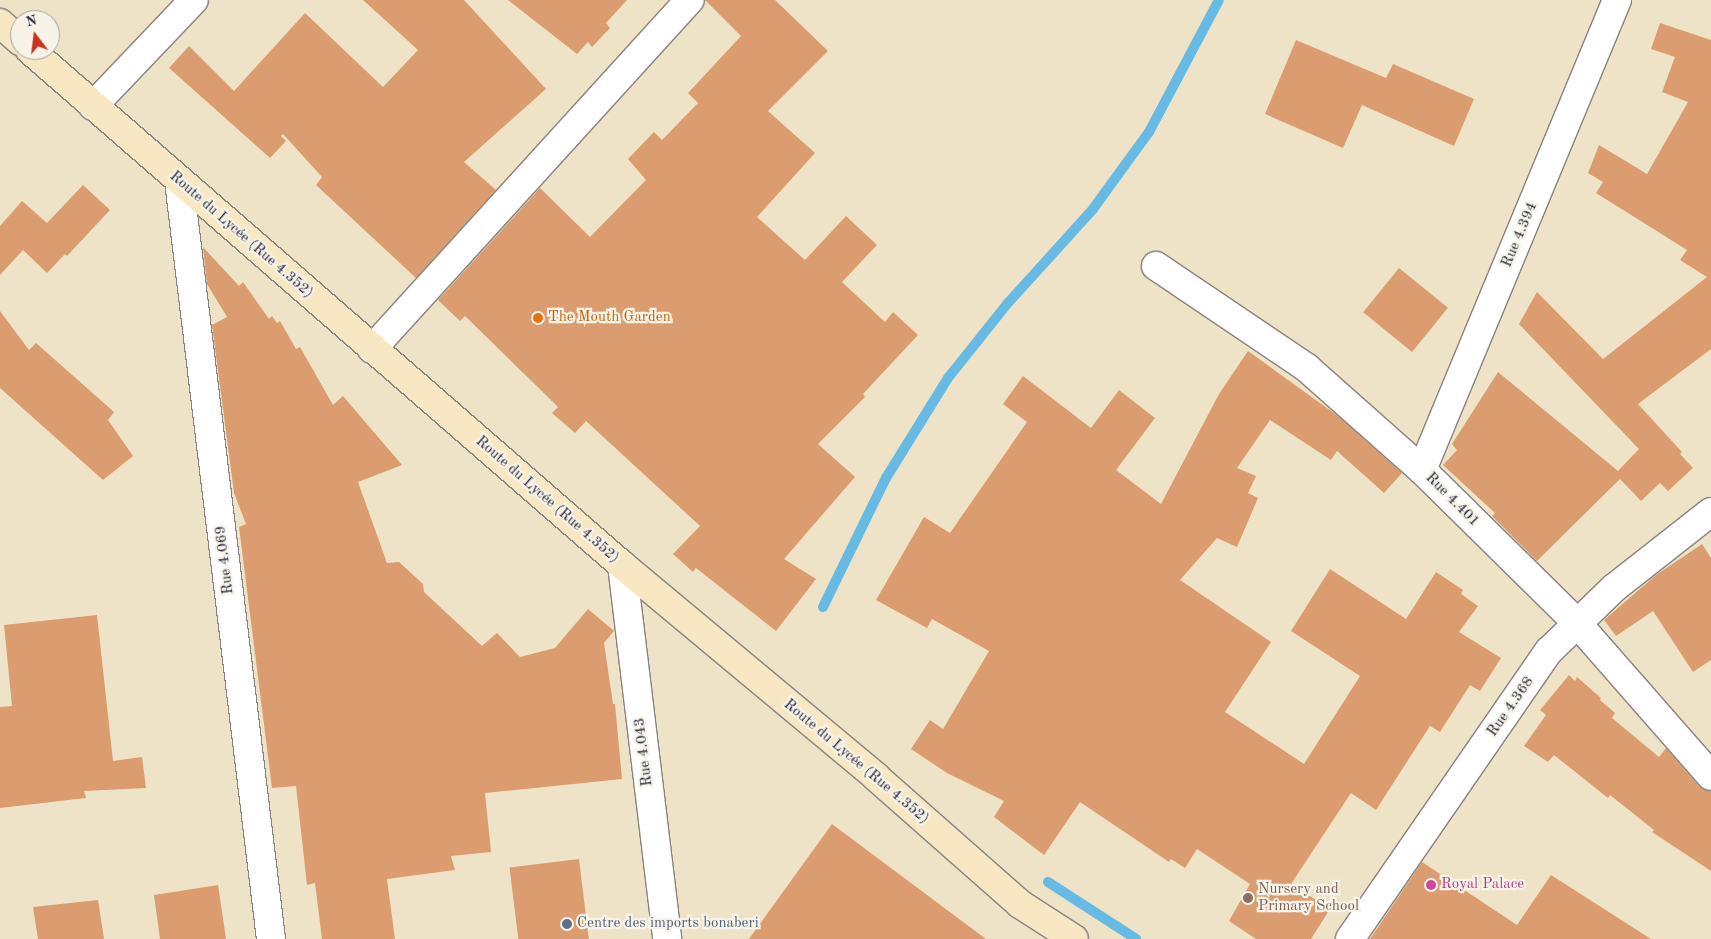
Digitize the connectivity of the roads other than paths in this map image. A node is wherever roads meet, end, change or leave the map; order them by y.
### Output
1 (194, 0) edge
2 (690, 0) edge
3 (1617, 0) edge
4 (0, 23) edge
5 (10, 32) edge
6 (41, 60) edge
7 (93, 106) junction
8 (179, 181) junction
9 (1156, 266) dead end
10 (372, 348) junction
11 (1422, 470) junction
12 (1711, 512) edge
13 (622, 565) junction
14 (1577, 623) junction
15 (1711, 776) edge
16 (271, 939) edge
17 (667, 939) edge
18 (1074, 939) edge
19 (1350, 939) edge

1 - 7 street
2 - 10 street
3 - 11 street, Rue 4.394
4 - 5 main road
6 - 7 main road, Route du Lycée (Rue 4.352)
7 - 8 main road, Route du Lycée (Rue 4.352)
8 - 10 main road, Route du Lycée (Rue 4.352)
8 - 16 street, Rue 4.069
9 - 11 street, Rue 4.401
10 - 13 main road, Route du Lycée (Rue 4.352)
11 - 14 street, Rue 4.401
12 - 14 street, Rue 4.368
13 - 17 street, Rue 4.043
13 - 18 main road, Route du Lycée (Rue 4.352)
14 - 15 street, Rue 4.401
14 - 19 street, Rue 4.368

